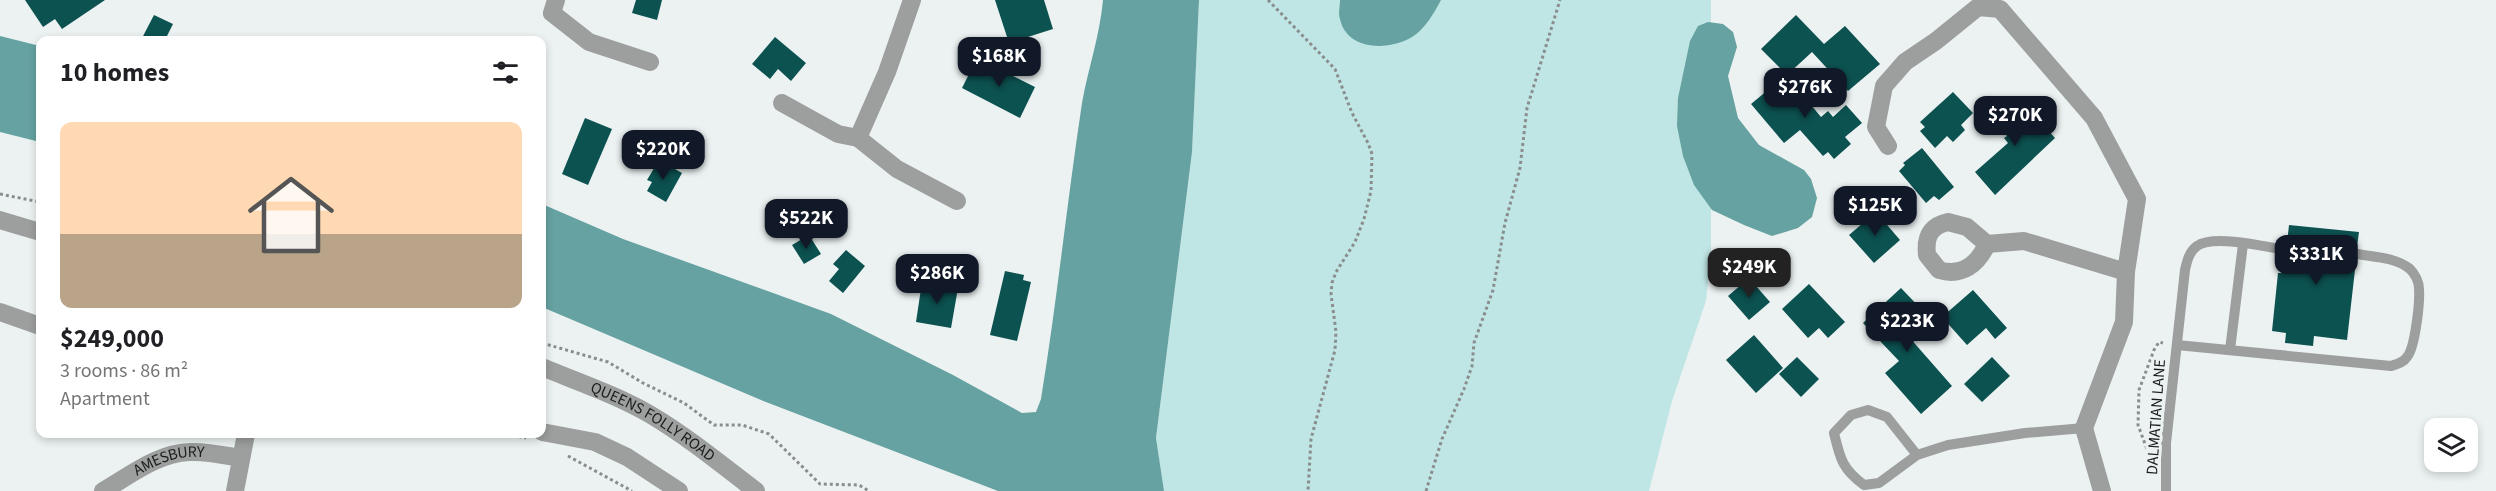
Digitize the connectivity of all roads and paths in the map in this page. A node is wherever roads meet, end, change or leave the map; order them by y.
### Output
1 (556, 0) edge
2 (912, 0) edge
3 (1268, 0) edge
4 (1560, 0) edge
5 (650, 62) dead end
6 (782, 103) dead end
7 (858, 138) junction
8 (1888, 146) dead end
9 (0, 194) edge
10 (36, 201) edge
11 (957, 201) dead end
12 (0, 220) edge
13 (36, 231) edge
14 (1987, 244) dead end
15 (2243, 244) junction
16 (2286, 250) dead end
17 (2357, 254) dead end
18 (2126, 272) junction
19 (0, 312) edge
20 (36, 325) edge
21 (546, 345) edge
22 (2176, 345) junction
23 (2230, 350) junction
24 (546, 369) edge
25 (2084, 428) junction
26 (546, 437) edge
27 (245, 438) edge
28 (561, 452) dead end
29 (1917, 455) junction
30 (240, 458) junction
31 (2152, 463) dead end
32 (104, 491) edge
33 (235, 491) edge
34 (632, 491) edge
35 (679, 491) edge
36 (756, 491) edge
37 (869, 491) edge
38 (1308, 491) edge
39 (1426, 491) edge
40 (2102, 491) edge
41 (2166, 491) edge

1 - 5 street
2 - 7 street
3 - 38 path
4 - 39 path
6 - 7 street
7 - 11 street
8 - 18 street
9 - 10 path
12 - 13 street
14 - 18 street
15 - 16 lane
15 - 22 lane, DALMATIAN LANE
15 - 23 lane
17 - 23 lane
18 - 25 street
19 - 20 street
21 - 37 path
22 - 23 lane
22 - 31 path
22 - 41 lane, DALMATIAN LANE
24 - 36 street, QUEENS FOLLY ROAD
25 - 29 lane
25 - 40 street
26 - 35 street
27 - 30 street
28 - 34 path
29 - 29 lane
30 - 32 street, AMESBURY
30 - 33 street

